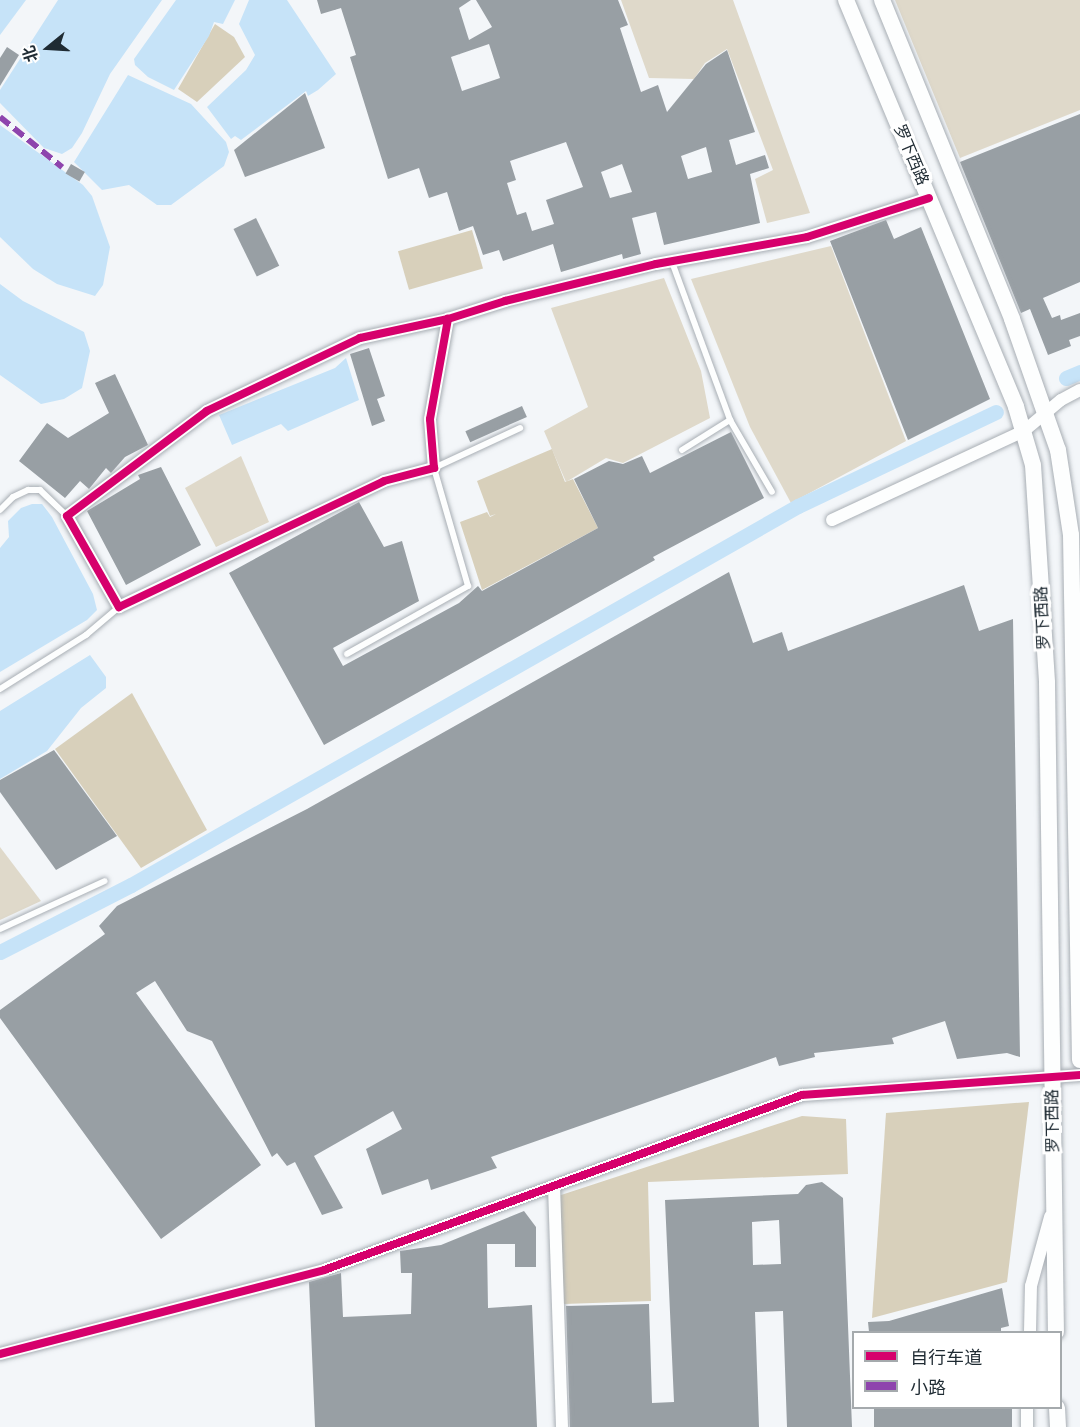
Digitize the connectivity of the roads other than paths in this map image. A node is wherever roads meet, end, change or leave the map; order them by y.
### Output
1 (846, 0) edge
2 (882, 0) edge
3 (929, 198) junction
4 (672, 261) junction
5 (448, 319) junction
6 (1080, 390) edge
7 (1046, 415) junction
8 (730, 420) junction
9 (520, 428) dead end
10 (1024, 431) junction
11 (682, 450) dead end
12 (434, 468) junction
13 (772, 492) dead end
14 (0, 510) edge
15 (67, 516) junction
16 (832, 520) dead end
17 (119, 607) junction
18 (347, 654) dead end
19 (0, 689) edge
20 (1078, 753) edge
21 (105, 881) dead end
22 (0, 929) edge
23 (1080, 1041) edge
24 (1080, 1060) edge
25 (1080, 1075) edge
26 (1053, 1077) junction
27 (554, 1186) junction
28 (1054, 1202) junction
29 (1030, 1331) edge
30 (1056, 1331) edge
31 (0, 1354) edge
32 (1027, 1409) edge
33 (1057, 1409) edge
34 (562, 1427) edge
35 (1027, 1427) edge
36 (1058, 1427) edge

1 - 3 main road, 罗下西路
2 - 7 main road, 罗下西路
3 - 4 street
3 - 10 main road, 罗下西路
4 - 5 street
4 - 8 lane
5 - 12 street
5 - 15 street
6 - 7 street
7 - 10 street
7 - 20 main road, 罗下西路
8 - 11 lane
8 - 13 lane
9 - 12 lane
10 - 16 street
10 - 26 main road, 罗下西路
12 - 17 street
12 - 18 lane
14 - 15 lane
15 - 17 street
17 - 19 lane
20 - 23 main road, 罗下西路
21 - 22 lane
23 - 24 main road, 罗下西路
25 - 26 street
26 - 27 street
26 - 28 main road, 罗下西路
27 - 31 street
27 - 34 street
28 - 29 street
28 - 30 main road, 罗下西路
32 - 35 street
33 - 36 main road

